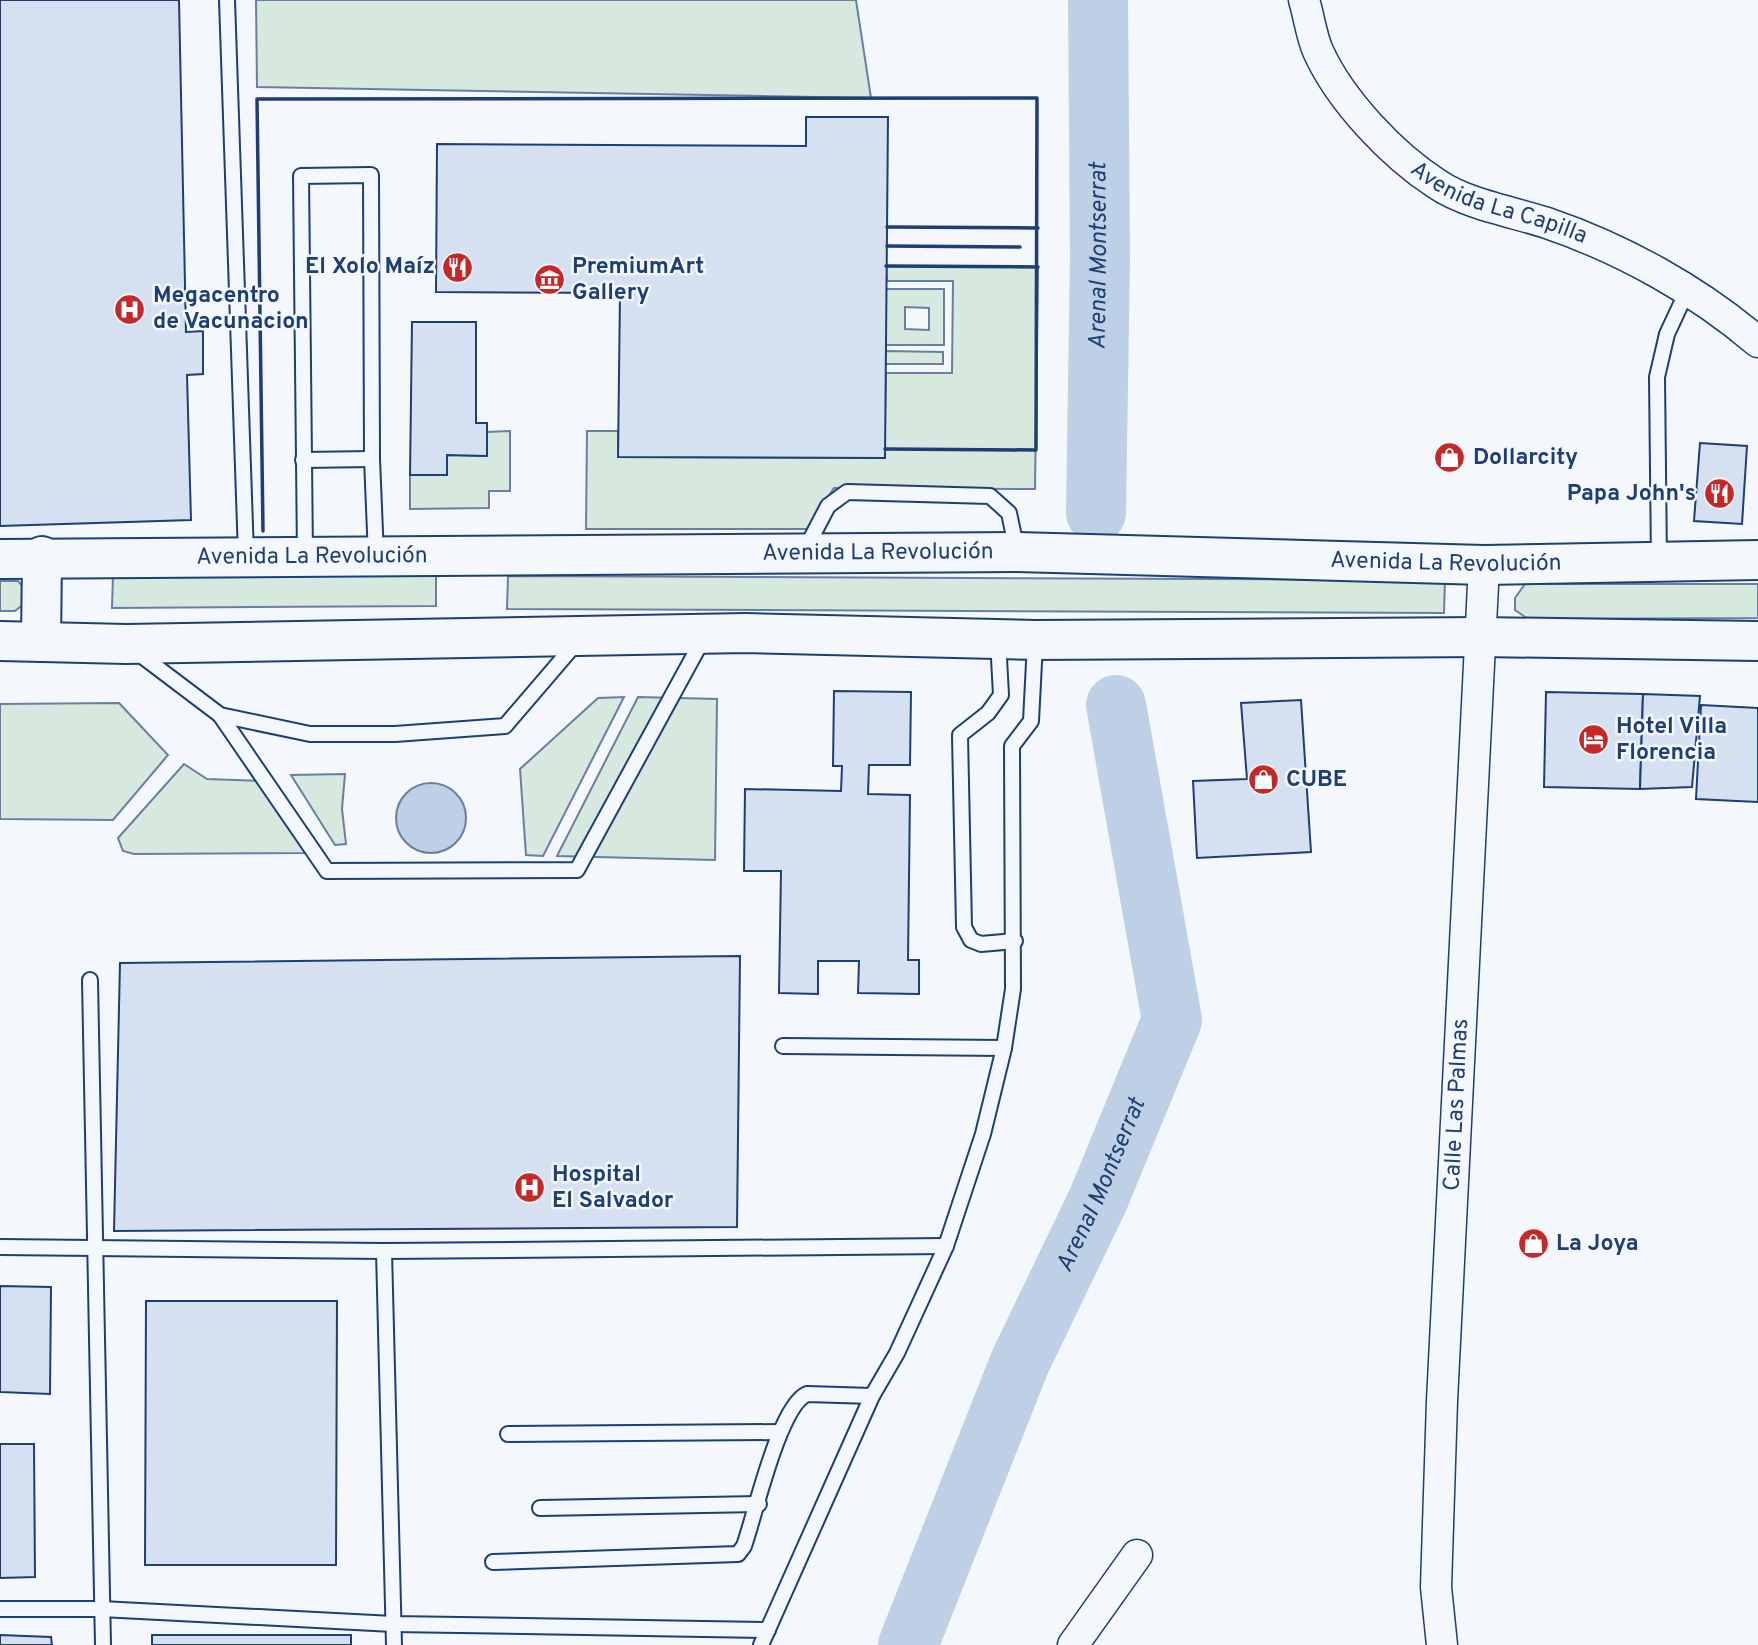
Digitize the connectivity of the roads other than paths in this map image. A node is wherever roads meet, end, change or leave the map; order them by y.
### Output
1 (227, 0) edge
2 (1304, 0) edge
3 (1688, 289) junction
4 (1758, 342) edge
5 (372, 459) junction
6 (303, 460) junction
7 (1017, 552) junction
8 (803, 554) junction
9 (246, 555) junction
10 (42, 556) junction
11 (305, 556) junction
12 (376, 558) junction
13 (0, 559) edge
14 (1758, 561) edge
15 (1658, 562) junction
16 (1484, 565) junction
17 (707, 633) junction
18 (582, 636) junction
19 (1482, 637) junction
20 (0, 640) edge
21 (1017, 640) junction
22 (1758, 641) edge
23 (41, 642) junction
24 (126, 644) junction
25 (220, 715) junction
26 (1015, 941) junction
27 (90, 980) dead end
28 (783, 1046) dead end
29 (1004, 1048) junction
30 (946, 1246) junction
31 (0, 1247) edge
32 (94, 1250) junction
33 (384, 1251) junction
34 (872, 1395) junction
35 (779, 1432) junction
36 (508, 1434) dead end
37 (759, 1504) junction
38 (540, 1508) dead end
39 (1137, 1555) dead end
40 (493, 1562) dead end
41 (0, 1609) edge
42 (101, 1609) junction
43 (393, 1624) junction
44 (768, 1630) junction
45 (103, 1645) edge
46 (394, 1645) edge
47 (761, 1645) edge
48 (1073, 1645) edge
49 (1442, 1645) edge

1 - 9 lane
2 - 3 street, Avenida La Capilla
3 - 4 street, Avenida La Capilla
3 - 15 lane
5 - 6 lane
5 - 6 lane
5 - 12 lane
6 - 11 lane
7 - 8 main road, Avenida La Revolución
7 - 8 lane
7 - 16 main road, Avenida La Revolución
8 - 12 main road, Avenida La Revolución
9 - 10 main road, Avenida La Revolución
9 - 11 main road, Avenida La Revolución
10 - 13 main road, Avenida La Revolución
10 - 23 main road
11 - 12 main road, Avenida La Revolución
14 - 15 main road, Avenida La Revolución
15 - 16 main road, Avenida La Revolución
16 - 19 street, Calle Las Palmas
17 - 18 main road
17 - 21 main road
17 - 25 lane
18 - 24 main road
18 - 25 lane
19 - 21 main road
19 - 22 main road
19 - 49 street, Calle Las Palmas
20 - 23 main road
21 - 26 lane
21 - 26 lane
23 - 24 main road
24 - 25 lane
26 - 29 lane
27 - 32 lane
28 - 29 lane
29 - 30 lane
30 - 33 lane
30 - 34 lane
31 - 32 lane
32 - 33 lane
32 - 42 lane
33 - 43 lane
34 - 35 lane
34 - 44 lane
35 - 36 lane
35 - 37 lane
37 - 38 lane
37 - 40 lane
39 - 48 street
41 - 42 lane
42 - 43 lane
42 - 45 lane
43 - 44 lane
43 - 46 lane
44 - 47 lane

